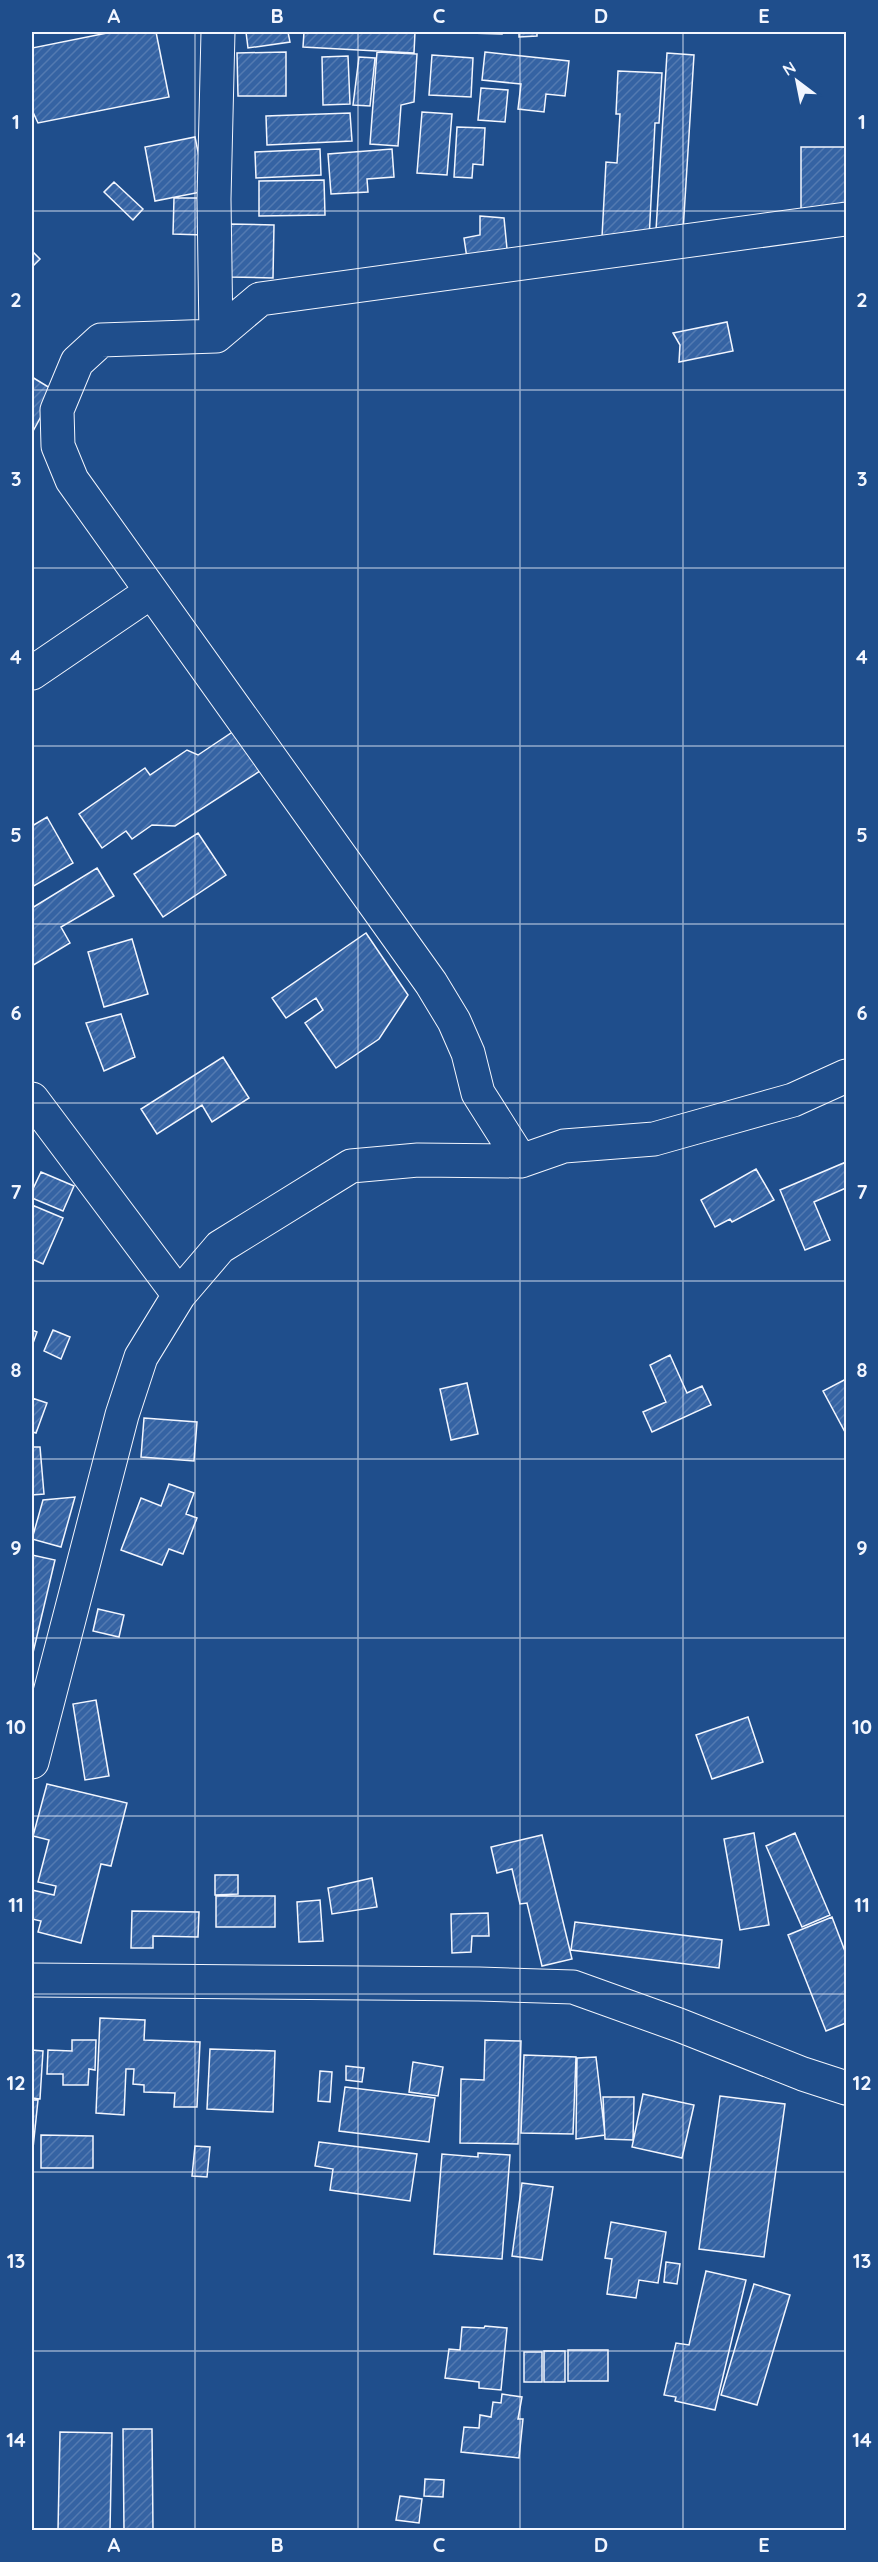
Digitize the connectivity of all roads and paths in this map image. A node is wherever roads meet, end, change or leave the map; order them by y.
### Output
1 (218, 32) edge
2 (846, 219) edge
3 (216, 336) junction
4 (152, 592) junction
5 (32, 673) edge
6 (846, 1076) edge
7 (32, 1099) edge
8 (521, 1161) junction
9 (179, 1295) junction
10 (32, 1762) edge
11 (32, 1980) edge
12 (846, 2088) edge

1 - 3 street
2 - 3 street
3 - 4 street
4 - 5 street
4 - 8 street
6 - 8 street
7 - 9 street
8 - 9 street
9 - 10 street
11 - 12 street

